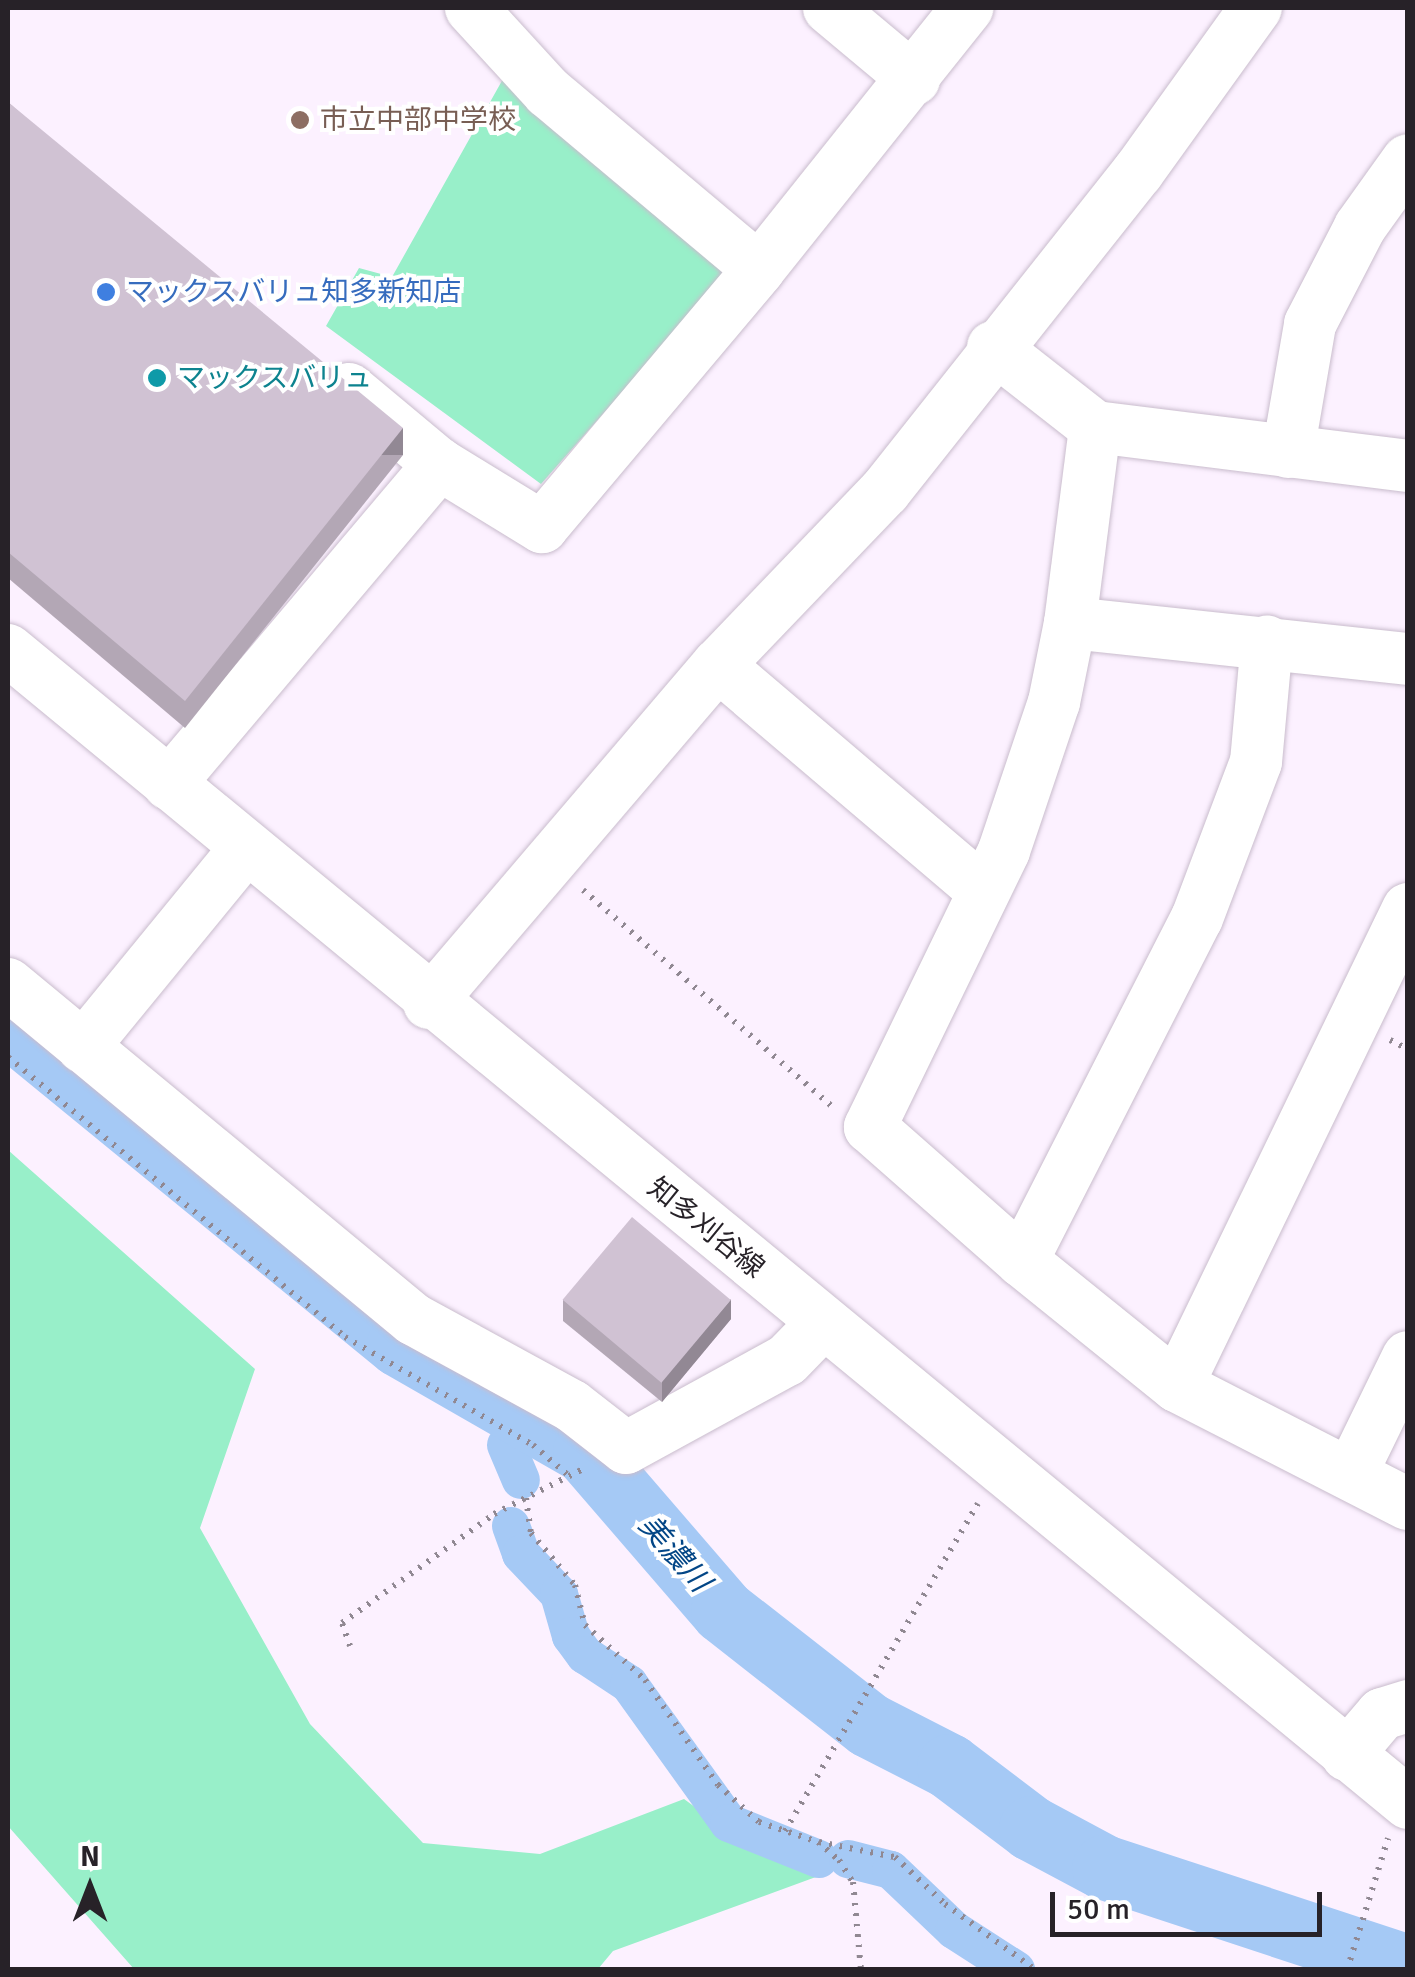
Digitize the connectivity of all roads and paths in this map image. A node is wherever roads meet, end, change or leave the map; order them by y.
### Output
1 (471, 8) edge
2 (829, 8) edge
3 (966, 8) edge
4 (1256, 8) edge
5 (914, 79) junction
6 (1408, 160) edge
7 (759, 270) junction
8 (993, 347) junction
9 (305, 353) edge
10 (1096, 428) junction
11 (1288, 452) junction
12 (439, 464) junction
13 (1408, 466) edge
14 (1070, 624) junction
15 (1267, 642) junction
16 (8, 650) edge
17 (1408, 658) edge
18 (718, 665) junction
19 (169, 784) junction
20 (246, 848) junction
21 (552, 864) junction
22 (984, 890) junction
23 (1408, 910) edge
24 (8, 984) edge
25 (429, 1003) junction
26 (83, 1047) junction
27 (8, 1056) edge
28 (870, 1127) junction
29 (1022, 1262) junction
30 (822, 1324) junction
31 (1408, 1357) edge
32 (1177, 1386) junction
33 (626, 1448) junction
34 (1000, 1469) junction
35 (1350, 1474) junction
36 (568, 1476) junction
37 (526, 1498) junction
38 (1408, 1504) edge
39 (350, 1646) dead end
40 (1408, 1706) edge
41 (1347, 1755) junction
42 (1397, 1815) edge
43 (785, 1831) junction
44 (818, 1842) junction
45 (861, 1970) edge
46 (1036, 1970) edge
47 (1347, 1970) edge

1 - 7 street
2 - 5 street
3 - 5 street
4 - 8 street
5 - 7 street
6 - 11 street
7 - 12 street
8 - 10 street
8 - 18 street
9 - 12 street
10 - 11 street
10 - 14 street
11 - 13 street
12 - 19 street
14 - 15 street
14 - 22 street
15 - 17 street
15 - 29 street
16 - 19 street, 知多刈谷線
18 - 21 street
18 - 22 street
19 - 20 street, 知多刈谷線
20 - 25 street, 知多刈谷線
20 - 26 street
21 - 25 street
21 - 28 path
22 - 28 street
23 - 32 street
24 - 26 street
25 - 30 street, 知多刈谷線
26 - 33 street
27 - 36 path
28 - 29 street
29 - 32 street
30 - 33 street
30 - 34 street, 知多刈谷線
31 - 35 street
32 - 35 street
33 - 36 path
34 - 41 street, 知多刈谷線
34 - 43 path
35 - 38 street
36 - 37 path
37 - 39 path
37 - 43 path
40 - 41 street
41 - 42 street, 知多刈谷線
42 - 47 path
43 - 44 path
44 - 45 path
44 - 46 path

